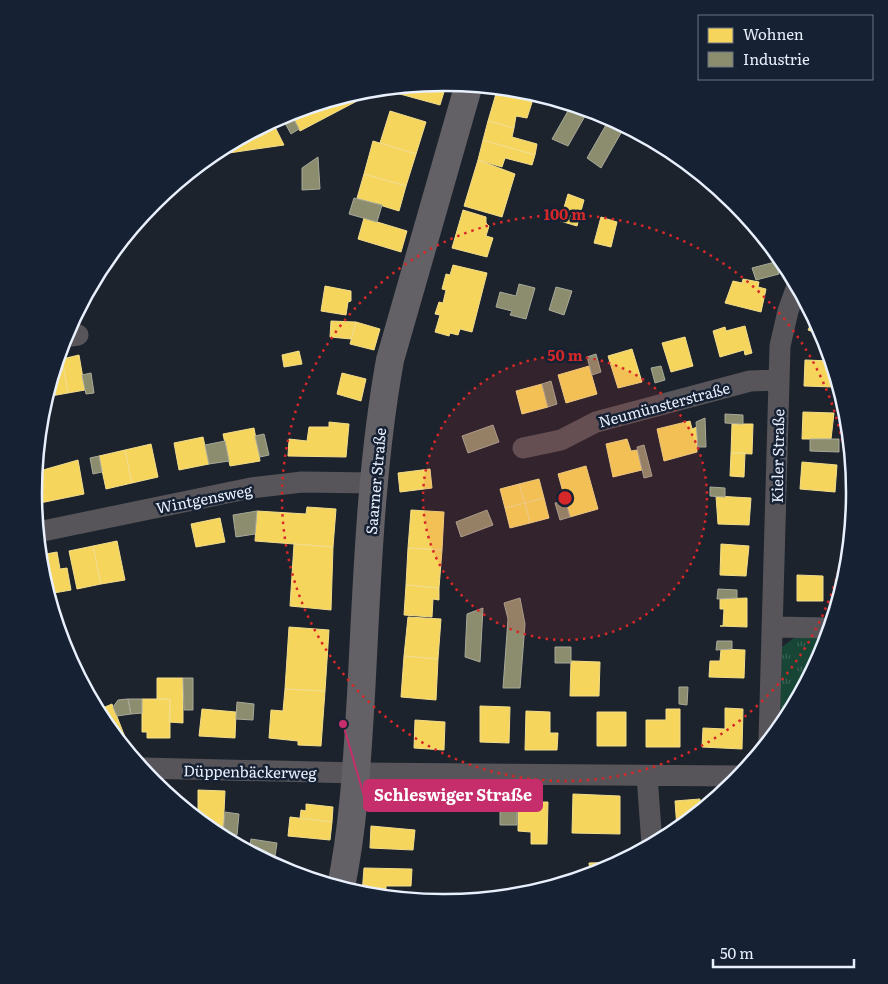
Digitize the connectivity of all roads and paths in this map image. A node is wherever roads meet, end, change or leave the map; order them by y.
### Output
1 (466, 91) edge
2 (794, 295) edge
3 (779, 380) junction
4 (523, 448) dead end
5 (373, 483) junction
6 (44, 531) edge
7 (772, 627) junction
8 (822, 628) edge
9 (769, 727) edge
10 (153, 768) edge
11 (357, 773) junction
12 (647, 776) junction
13 (728, 776) edge
14 (651, 836) edge
15 (342, 880) edge

1 - 5 main road, Saarner Straße
2 - 3 street, Kieler Straße
3 - 4 street, Neumünsterstraße
3 - 7 street, Kieler Straße
5 - 6 street, Wintgensweg
5 - 11 main road, Saarner Straße
7 - 8 street
7 - 9 street, Kieler Straße
10 - 11 street, Düppenbäckerweg
11 - 12 street, Düppenbäckerweg
11 - 15 main road, Saarner Straße
12 - 13 street, Düppenbäckerweg
12 - 14 street

